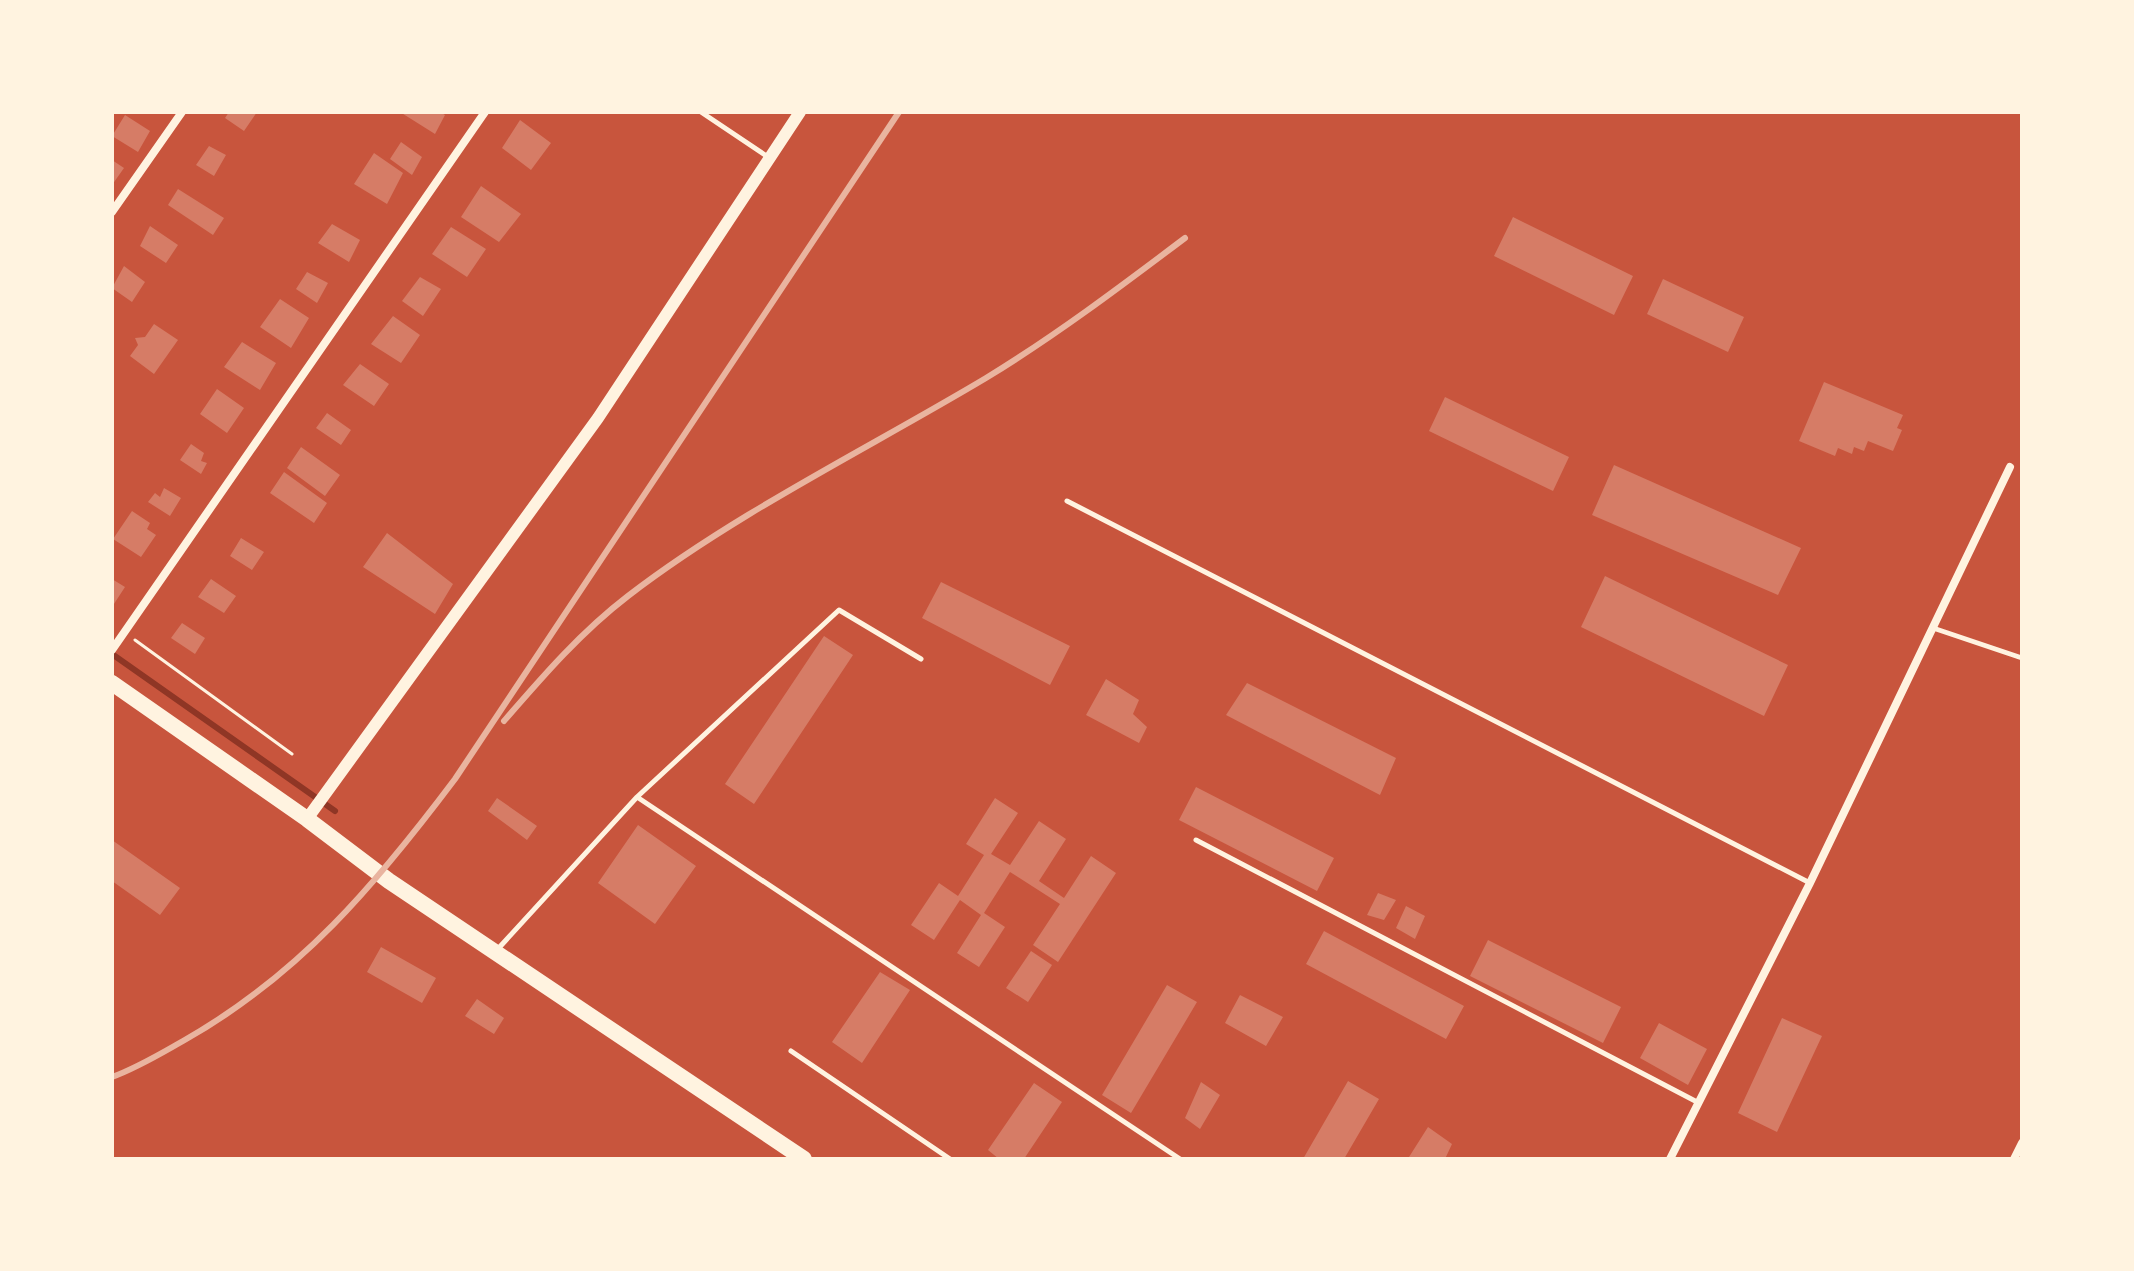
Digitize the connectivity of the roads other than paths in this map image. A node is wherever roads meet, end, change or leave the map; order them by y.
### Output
1 (182, 112) edge
2 (485, 112) edge
3 (701, 112) edge
4 (800, 112) edge
5 (769, 158) junction
6 (112, 212) edge
7 (2010, 467) dead end
8 (1067, 501) dead end
9 (1933, 628) junction
10 (112, 650) edge
11 (2022, 658) edge
12 (921, 659) dead end
13 (112, 683) edge
14 (637, 797) junction
15 (307, 819) junction
16 (1196, 840) dead end
17 (1810, 883) junction
18 (496, 951) junction
19 (791, 1051) dead end
20 (1699, 1103) junction
21 (2022, 1143) edge
22 (804, 1159) edge
23 (950, 1159) edge
24 (1180, 1159) edge
25 (1670, 1159) edge
26 (2014, 1159) edge

1 - 6 street
2 - 10 street
3 - 5 lane
4 - 5 street
5 - 15 street
7 - 9 street
8 - 17 lane
9 - 11 lane
9 - 17 street
12 - 14 lane
13 - 15 main road
14 - 18 lane
14 - 24 lane
15 - 18 main road
16 - 20 lane
17 - 20 street
18 - 22 main road
19 - 23 lane
20 - 25 street
21 - 26 street

